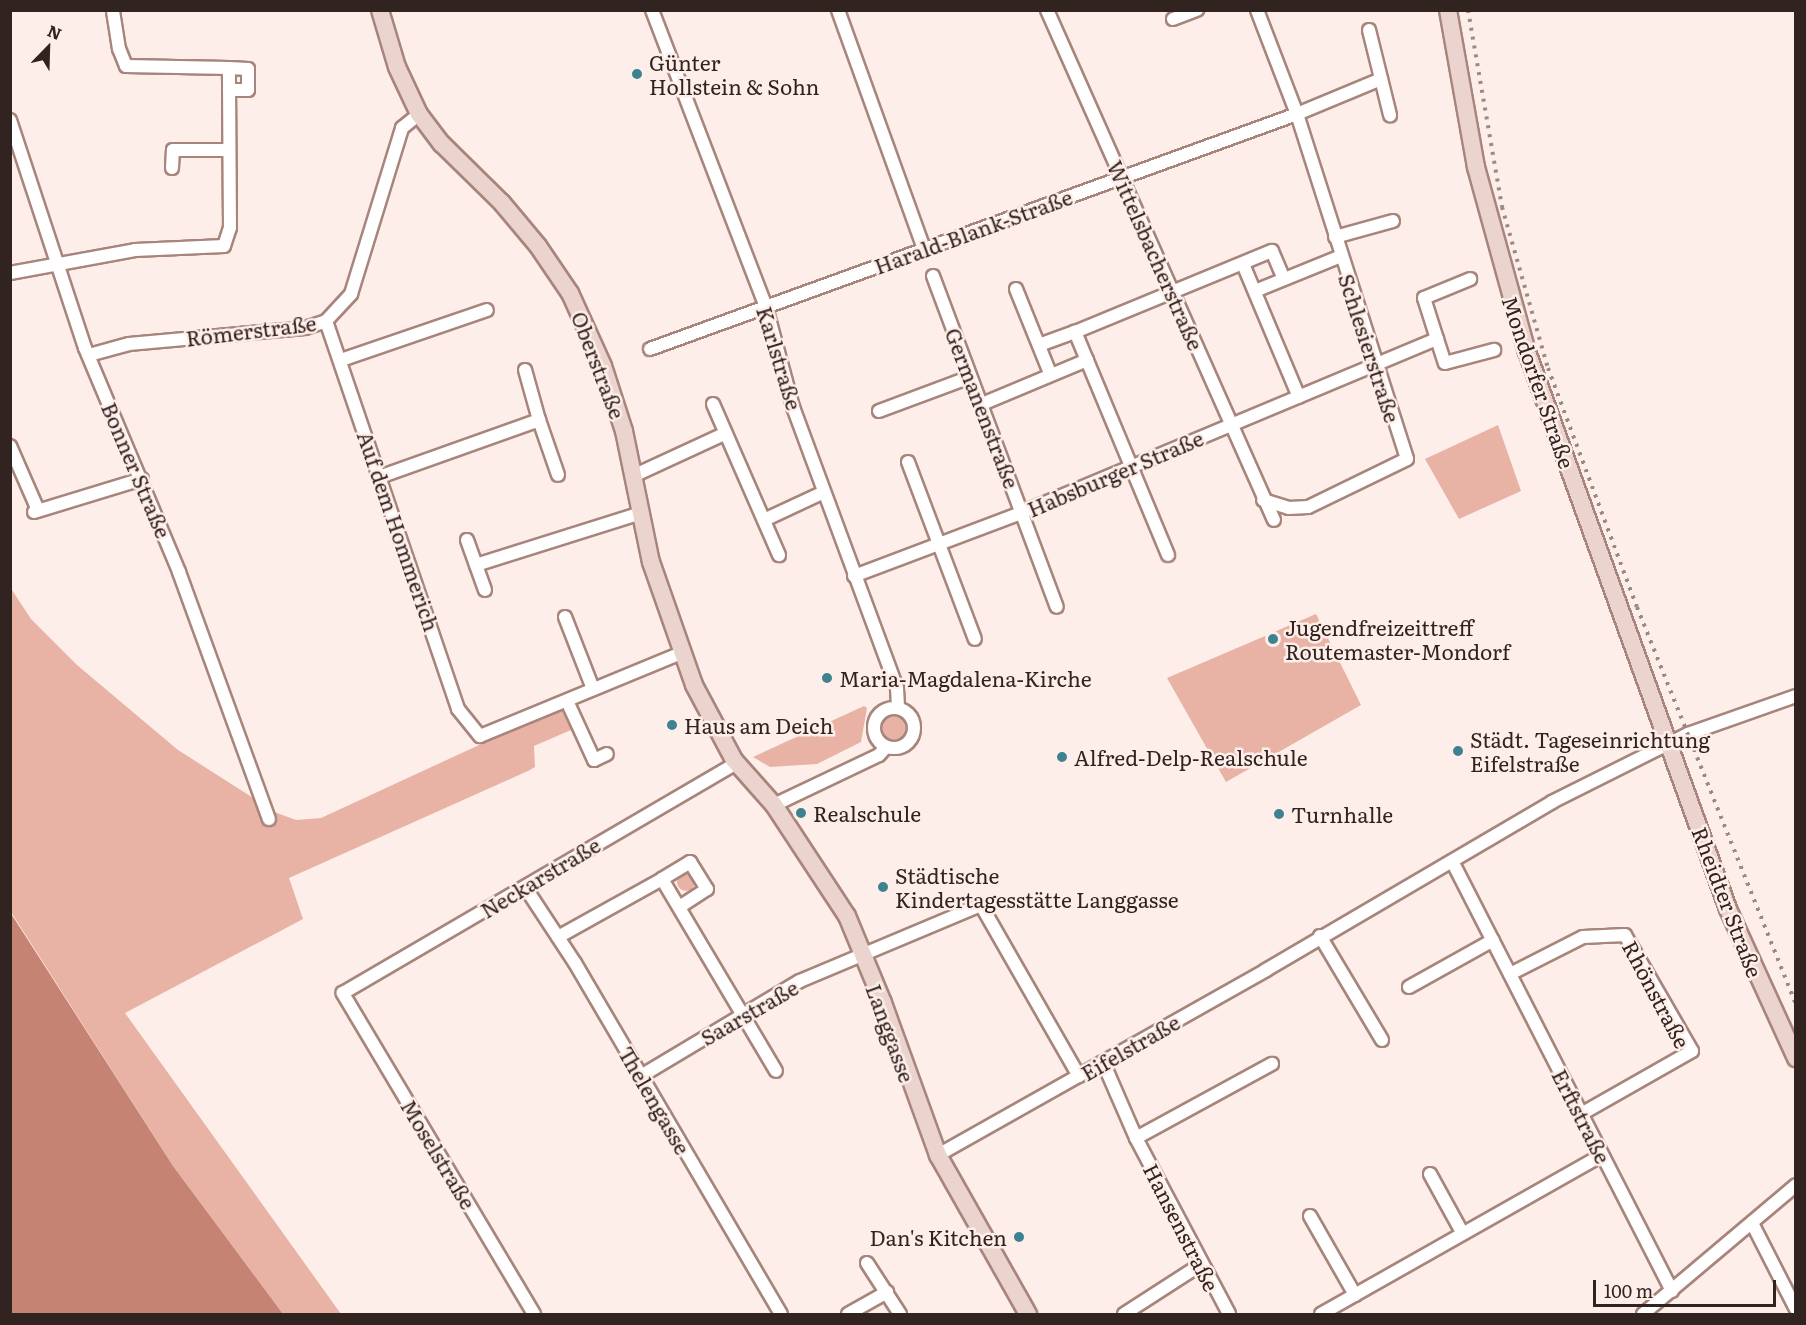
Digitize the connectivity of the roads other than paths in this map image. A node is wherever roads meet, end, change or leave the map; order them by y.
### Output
1 (113, 10) edge
2 (381, 10) edge
3 (652, 10) edge
4 (838, 10) edge
5 (1047, 10) edge
6 (1197, 10) edge
7 (1257, 10) edge
8 (1448, 10) edge
9 (1173, 19) dead end
10 (1369, 30) dead end
11 (229, 68) junction
12 (1381, 79) junction
13 (229, 90) junction
14 (419, 114) junction
15 (1297, 114) junction
16 (1390, 115) dead end
17 (10, 120) edge
18 (227, 150) junction
19 (172, 168) dead end
20 (1123, 177) junction
21 (1392, 221) dead end
22 (1335, 237) junction
23 (924, 249) junction
24 (1341, 256) junction
25 (56, 263) junction
26 (1243, 264) junction
27 (10, 273) edge
28 (933, 276) dead end
29 (1284, 279) junction
30 (1470, 279) dead end
31 (1016, 290) dead end
32 (1174, 291) junction
33 (1255, 291) junction
34 (766, 307) junction
35 (487, 310) dead end
36 (326, 321) junction
37 (1075, 332) junction
38 (1437, 339) junction
39 (1039, 345) junction
40 (650, 350) dead end
41 (1494, 350) dead end
42 (88, 355) junction
43 (341, 360) junction
44 (1087, 360) junction
45 (1374, 365) junction
46 (525, 370) dead end
47 (1050, 374) junction
48 (970, 377) junction
49 (1299, 397) junction
50 (713, 404) dead end
51 (982, 404) junction
52 (879, 411) dead end
53 (539, 420) junction
54 (1230, 423) junction
55 (726, 433) junction
56 (10, 446) edge
57 (908, 462) dead end
58 (1131, 468) junction
59 (558, 475) dead end
60 (382, 476) junction
61 (633, 476) junction
62 (142, 479) junction
63 (824, 492) junction
64 (1263, 500) junction
65 (1023, 512) junction
66 (641, 513) junction
67 (764, 520) junction
68 (1274, 520) dead end
69 (467, 540) dead end
70 (941, 545) junction
71 (779, 555) dead end
72 (1168, 555) dead end
73 (476, 565) junction
74 (854, 576) junction
75 (485, 590) dead end
76 (1057, 607) dead end
77 (565, 617) dead end
78 (975, 639) dead end
79 (681, 653) junction
80 (593, 690) junction
81 (1796, 696) edge
82 (567, 701) junction
83 (898, 708) junction
84 (1668, 743) junction
85 (886, 747) junction
86 (608, 753) dead end
87 (736, 763) junction
88 (774, 805) junction
89 (269, 819) dead end
90 (1452, 861) junction
91 (662, 879) junction
92 (525, 887) junction
93 (680, 907) junction
94 (1320, 936) junction
95 (558, 937) junction
96 (1493, 940) junction
97 (862, 957) junction
98 (1510, 974) junction
99 (1409, 987) dead end
100 (343, 993) joint
101 (743, 1012) junction
102 (1382, 1040) dead end
103 (1796, 1058) edge
104 (1103, 1062) junction
105 (1272, 1064) dead end
106 (776, 1071) dead end
107 (641, 1076) junction
108 (1079, 1076) junction
109 (1581, 1114) junction
110 (1136, 1138) junction
111 (938, 1155) junction
112 (1602, 1155) junction
113 (1430, 1174) dead end
114 (1796, 1185) edge
115 (1310, 1216) dead end
116 (1753, 1225) junction
117 (1463, 1234) junction
118 (867, 1263) dead end
119 (1200, 1265) junction
120 (1672, 1291) junction
121 (886, 1292) junction
122 (1354, 1295) junction
123 (1796, 1309) edge
124 (534, 1314) edge
125 (781, 1314) edge
126 (848, 1314) edge
127 (900, 1314) edge
128 (1028, 1314) edge
129 (1124, 1314) edge
130 (1228, 1314) edge
131 (1321, 1314) edge
132 (1643, 1314) edge

1 - 11 street
2 - 14 street, Oberstraße
3 - 34 street, Karlstraße
4 - 23 street
5 - 20 street, Wittelsbacherstraße
6 - 9 street
7 - 15 street, Schlesierstraße
8 - 84 street, Mondorfer Straße
10 - 12 street
11 - 13 street
11 - 13 street
12 - 15 street
12 - 16 street
13 - 18 street
14 - 36 street, Römerstraße
14 - 61 street, Oberstraße
15 - 20 street, Harald-Blank-Straße
15 - 22 street, Schlesierstraße
17 - 25 street, Bonner Straße
18 - 19 street
18 - 25 street
20 - 23 street, Harald-Blank-Straße
20 - 32 street, Wittelsbacherstraße
21 - 22 street
22 - 24 street, Schlesierstraße
23 - 34 street, Harald-Blank-Straße
24 - 29 street
24 - 45 street, Schlesierstraße
25 - 27 street
25 - 42 street, Bonner Straße
26 - 29 street
26 - 32 street
26 - 33 street
28 - 48 street, Germanenstraße
29 - 33 street
30 - 38 street
31 - 39 street
32 - 37 street
32 - 54 street, Wittelsbacherstraße
33 - 49 street
34 - 40 street, Harald-Blank-Straße
34 - 63 street, Karlstraße
35 - 43 street
36 - 42 street, Römerstraße
36 - 43 street, Auf dem Hommerich
37 - 39 street
37 - 44 street
38 - 41 street
38 - 45 street, Habsburger Straße
39 - 47 street
42 - 62 street, Bonner Straße
43 - 60 street, Auf dem Hommerich
44 - 47 street
44 - 58 street
45 - 49 street, Habsburger Straße
45 - 64 street, Schlesierstraße
46 - 53 street
47 - 51 street
48 - 51 street, Germanenstraße
48 - 52 street
49 - 54 street, Habsburger Straße
50 - 55 street
51 - 65 street, Germanenstraße
53 - 59 street
53 - 60 street
54 - 58 street, Habsburger Straße
54 - 64 street, Wittelsbacherstraße
55 - 61 street
55 - 67 street
56 - 62 street
57 - 70 street
58 - 65 street, Habsburger Straße
58 - 72 street
60 - 82 street, Auf dem Hommerich
61 - 66 street, Oberstraße
62 - 89 street, Bonner Straße
63 - 67 street
63 - 74 street, Karlstraße
64 - 68 street, Wittelsbacherstraße
65 - 70 street, Habsburger Straße
65 - 76 street, Germanenstraße
66 - 73 street
66 - 79 street, Oberstraße
67 - 71 street
69 - 73 street
70 - 74 street, Habsburger Straße
70 - 78 street
73 - 75 street
74 - 83 street, Karlstraße
77 - 80 street
79 - 80 street
79 - 87 street, Oberstraße
80 - 82 street
81 - 84 street, Eifelstraße
82 - 86 street
83 - 85 street
83 - 85 street, Karlstraße
84 - 90 street, Eifelstraße
84 - 103 street, Rheidter Straße
85 - 88 street, Karlstraße
87 - 88 street, Langgasse
87 - 92 street, Neckarstraße
88 - 97 street, Langgasse
90 - 94 street, Eifelstraße
90 - 96 street, Erftstraße
91 - 93 street
91 - 93 street
91 - 95 street
92 - 95 street, Thelengasse
92 - 100 street, Neckarstraße
93 - 101 street
94 - 102 street
94 - 104 street, Eifelstraße
95 - 107 street, Thelengasse
96 - 98 street, Erftstraße
96 - 99 street
97 - 101 street, Saarstraße
97 - 108 street, Saarstraße
97 - 111 street, Langgasse
98 - 109 street, Erftstraße
98 - 109 street, Rhönstraße
100 - 124 street, Moselstraße
101 - 106 street
101 - 107 street, Saarstraße
104 - 108 street, Eifelstraße
104 - 110 street, Hansenstraße
105 - 110 street, Hansenstraße
107 - 125 street, Thelengasse
108 - 111 street, Eifelstraße
109 - 112 street, Erftstraße
110 - 119 street, Hansenstraße
111 - 128 street, Langgasse
112 - 117 street
112 - 120 street, Erftstraße
113 - 117 street
114 - 116 street
115 - 122 street
116 - 120 street
116 - 123 street
117 - 122 street
118 - 121 street
119 - 129 street
119 - 130 street, Hansenstraße
120 - 132 street
121 - 126 street
121 - 127 street
122 - 131 street

